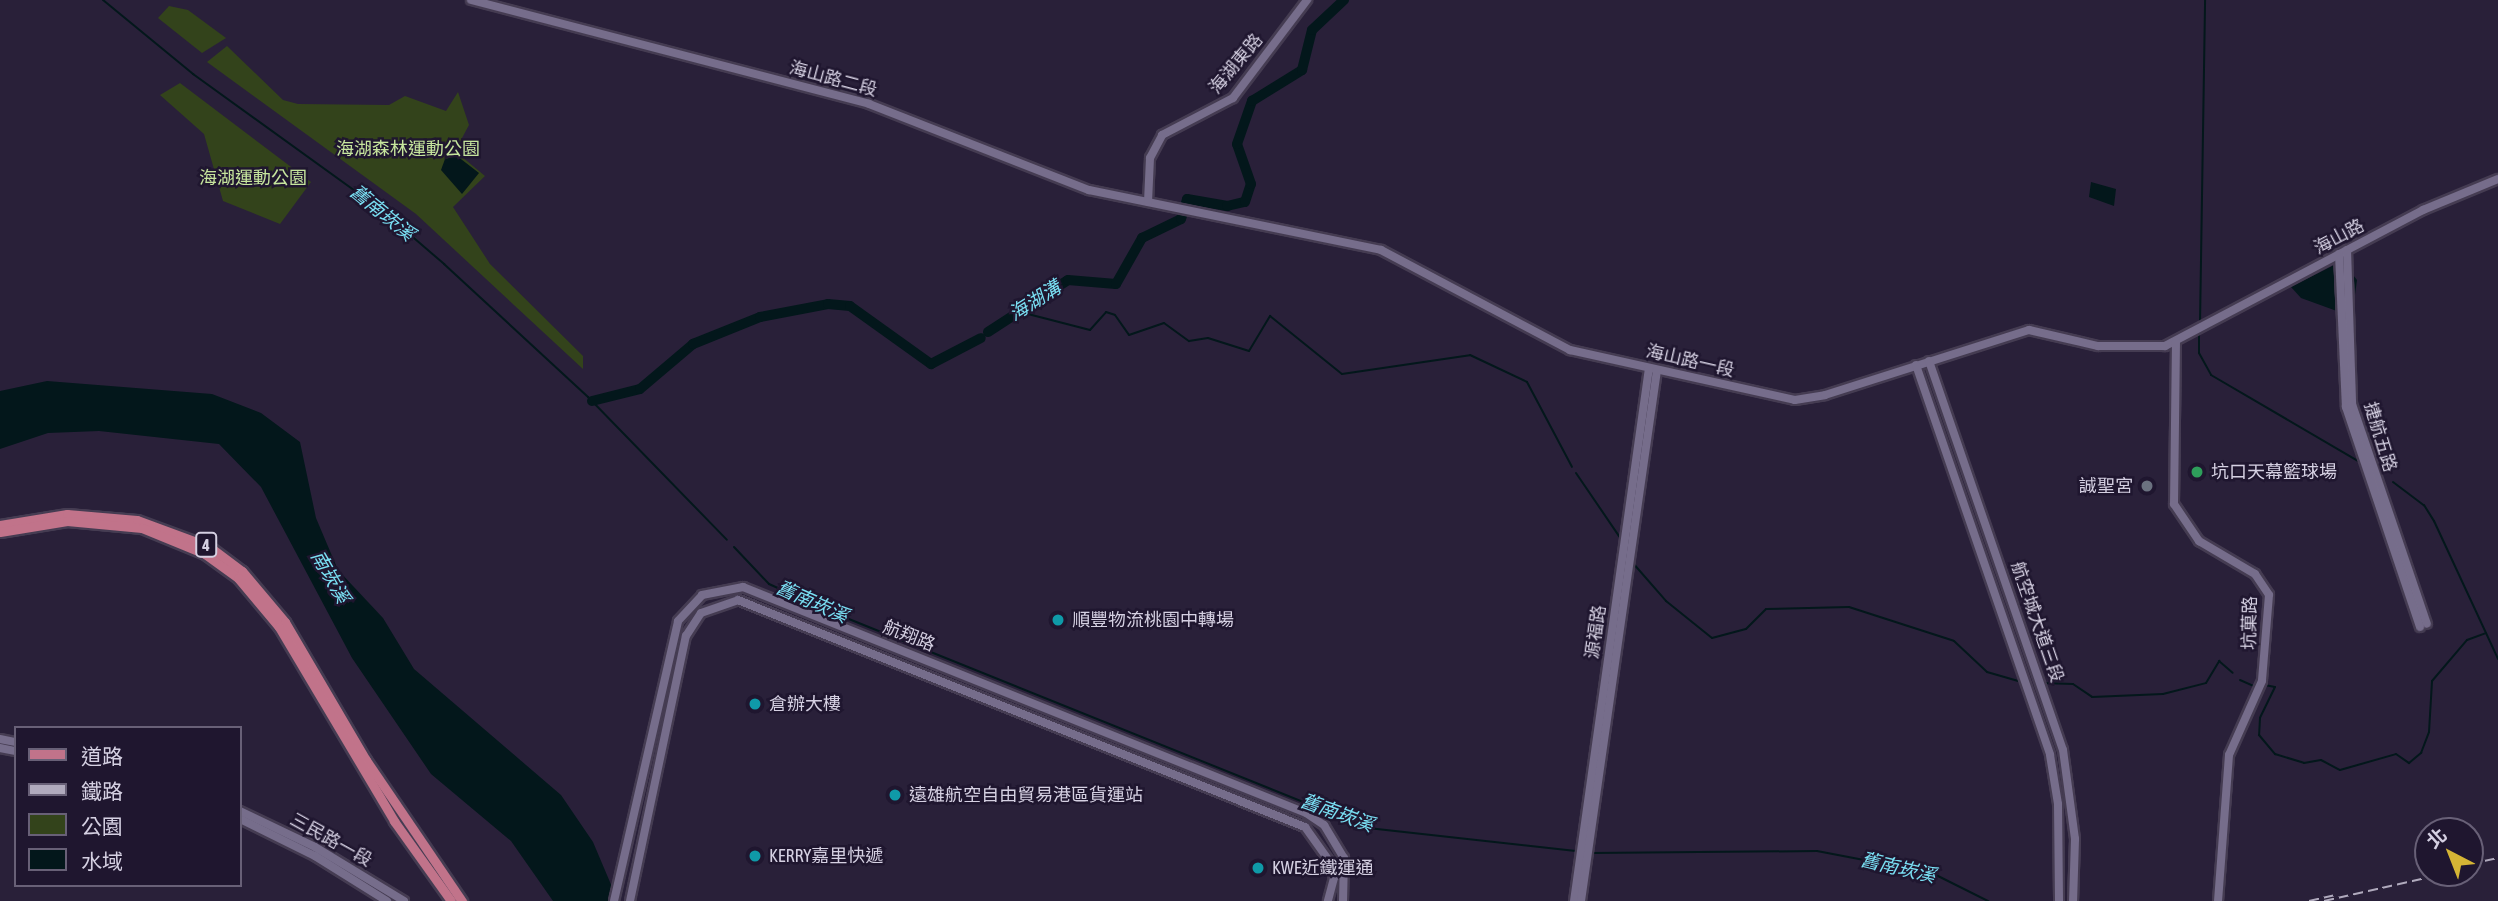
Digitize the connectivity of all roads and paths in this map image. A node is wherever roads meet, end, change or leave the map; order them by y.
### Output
1 (471, 0) edge
2 (1307, 0) edge
3 (2498, 179) edge
4 (1148, 202) junction
5 (1185, 209) joint
6 (2343, 252) junction
7 (2197, 329) joint
8 (2176, 341) junction
9 (1929, 361) junction
10 (1916, 365) junction
11 (1653, 369) junction
12 (0, 525) edge
13 (0, 532) edge
14 (2424, 625) dead end
15 (242, 812) edge
16 (242, 820) edge
17 (387, 901) edge
18 (404, 901) edge
19 (451, 901) edge
20 (462, 901) edge
21 (614, 901) edge
22 (630, 901) edge
23 (1328, 901) edge
24 (1343, 901) edge
25 (1574, 901) edge
26 (1581, 901) edge
27 (2059, 901) edge
28 (2073, 901) edge
29 (2218, 901) edge

1 - 4 street, 海山路二段
2 - 4 street, 海湖東路
3 - 6 street, 海山路
4 - 5 street, 海山路二段
5 - 11 street, 海山路一段
6 - 7 street, 海山路
6 - 14 street, 捷航五路
7 - 8 street, 海山路一段
8 - 9 street, 海山路一段
8 - 29 street, 坑菓路
9 - 10 street, 海山路一段
9 - 28 street, 航空城大道三段
10 - 11 street, 海山路一段
10 - 27 street, 航空城大道三段
11 - 25 street, 源福路
11 - 26 street, 源福路
12 - 20 main road, 4
13 - 19 main road, 4
15 - 18 street, 三民路一段
16 - 17 street, 三民路一段
21 - 24 street, 航翔路
22 - 23 street, 航翔路

